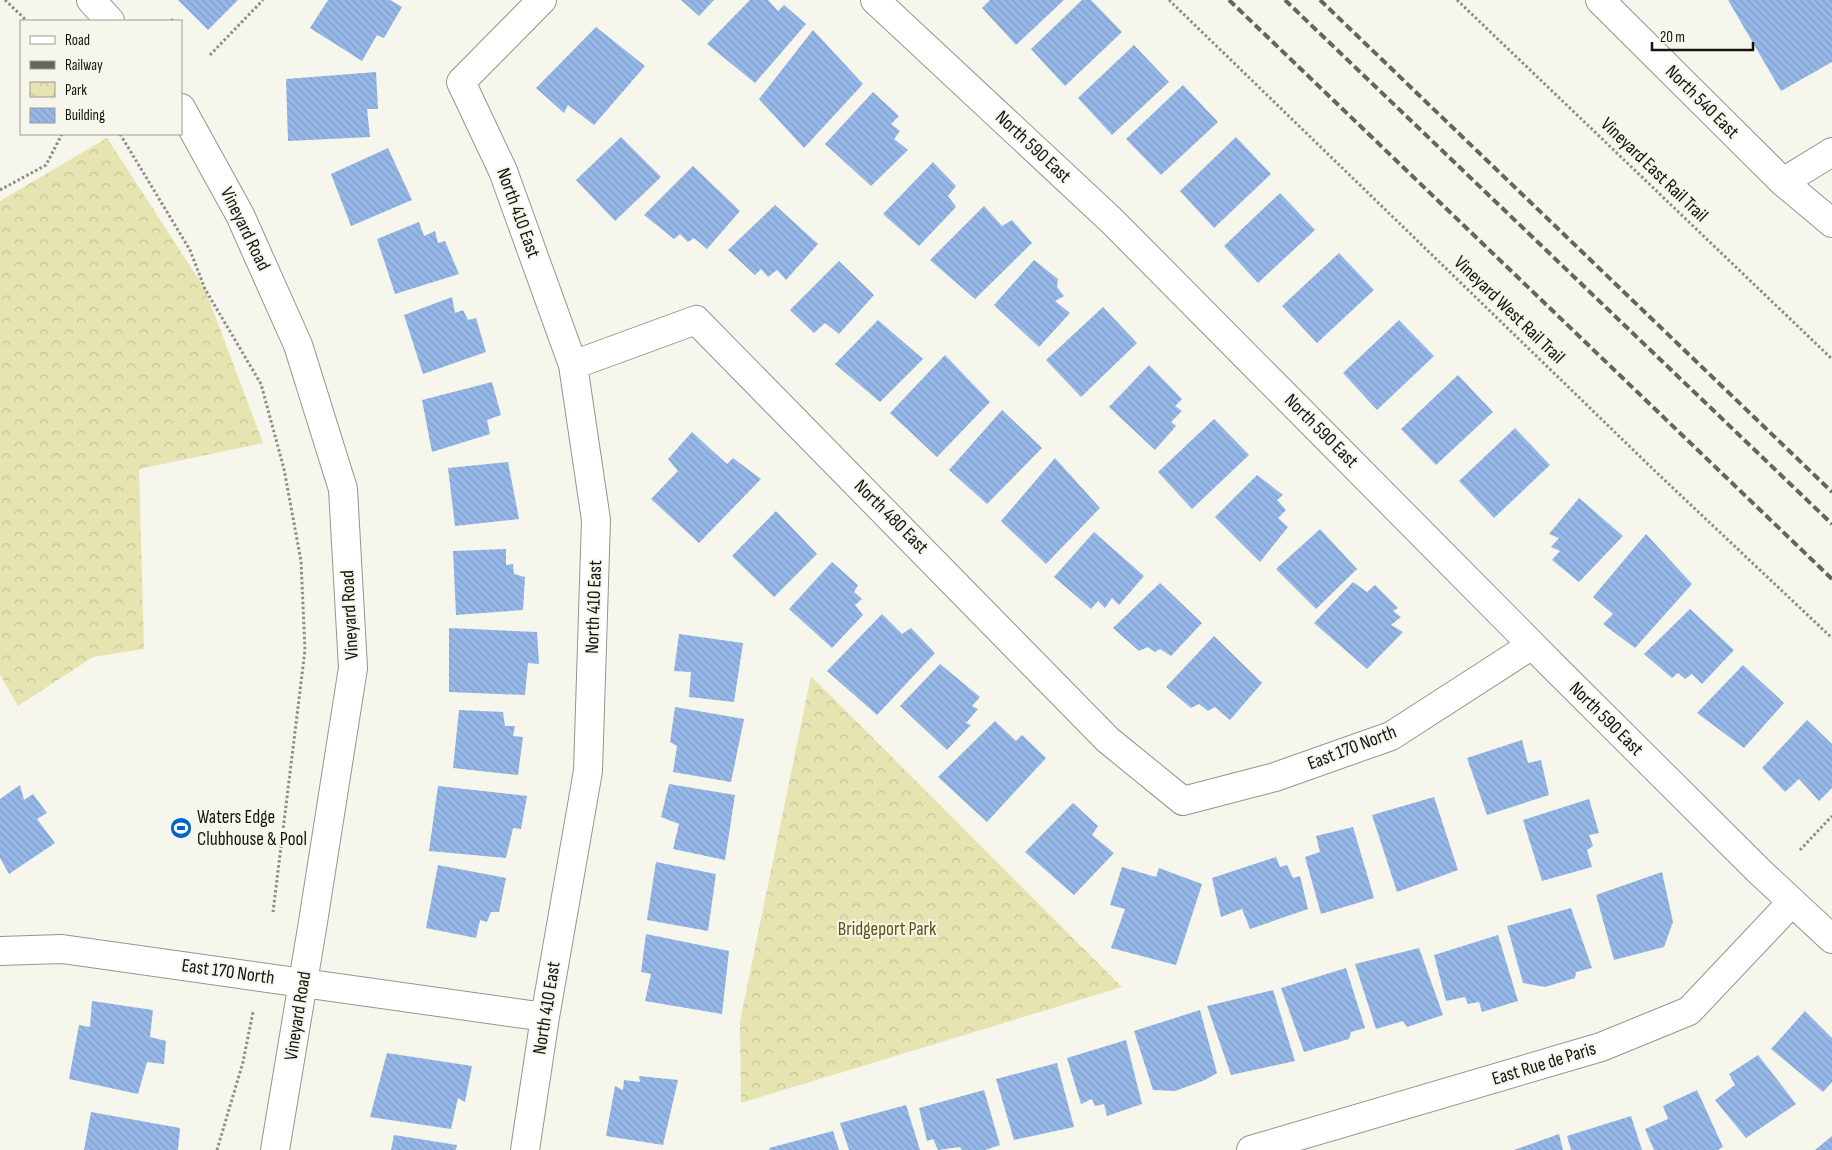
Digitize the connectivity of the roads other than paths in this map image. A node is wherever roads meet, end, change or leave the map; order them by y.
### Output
1 (91, 0) edge
2 (542, 0) edge
3 (875, 0) edge
4 (1600, 0) edge
5 (109, 20) edge
6 (182, 110) edge
7 (1832, 152) edge
8 (1783, 182) junction
9 (1832, 223) edge
10 (573, 365) junction
11 (1532, 645) junction
12 (1183, 801) joint
13 (1792, 902) junction
14 (1832, 939) edge
15 (0, 951) edge
16 (303, 982) junction
17 (545, 1017) junction
18 (275, 1150) edge
19 (525, 1150) edge
20 (1251, 1150) edge

1 - 5 street
2 - 10 street, North 410 East
3 - 11 street, North 590 East
4 - 8 street, North 540 East
6 - 16 street, Vineyard Road
7 - 8 street
8 - 9 street, North 540 East
10 - 12 street, North 480 East
10 - 17 street, North 410 East
11 - 12 street, East 170 North
11 - 13 street, North 590 East
13 - 14 street, North 590 East
13 - 20 street, East Rue de Paris
15 - 16 street, East 170 North
16 - 17 street, East 170 North
16 - 18 street, Vineyard Road
17 - 19 street, North 410 East

